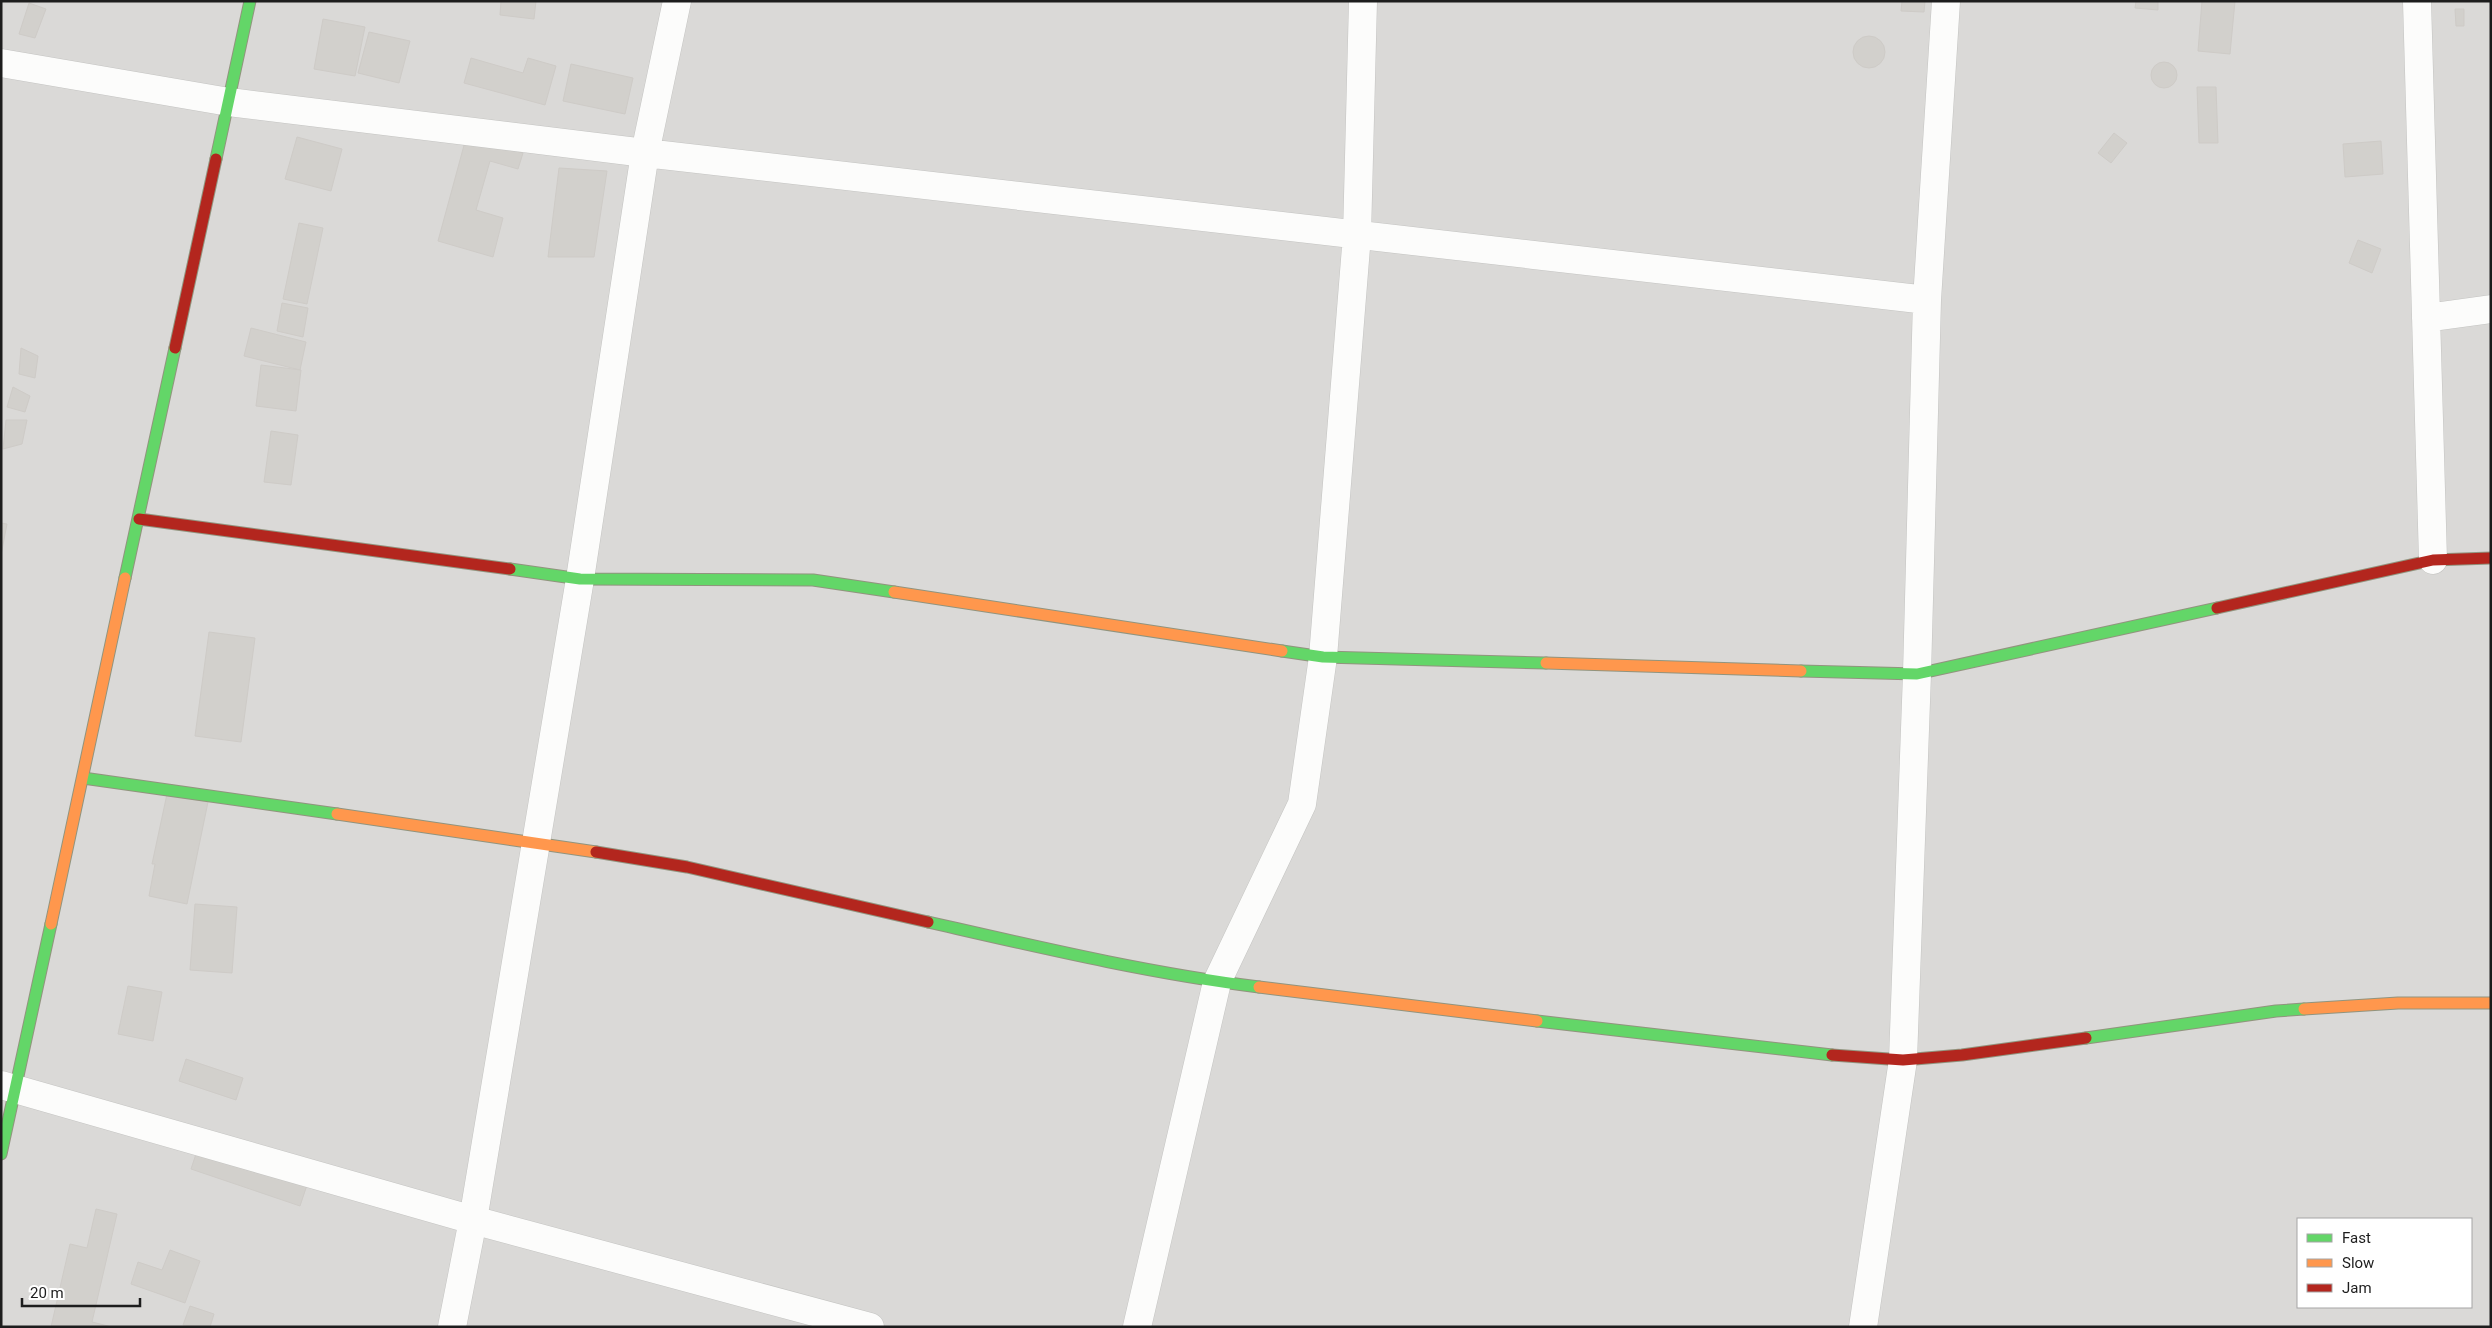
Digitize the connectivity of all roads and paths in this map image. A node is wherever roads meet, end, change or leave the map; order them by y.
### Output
1 (250, 1) edge
2 (677, 1) edge
3 (1363, 1) edge
4 (1946, 1) edge
5 (2417, 1) edge
6 (1, 63) edge
7 (229, 102) junction
8 (645, 154) junction
9 (1357, 234) junction
10 (1927, 300) junction
11 (2491, 309) edge
12 (2426, 318) junction
13 (139, 519) junction
14 (2491, 558) edge
15 (2433, 560) junction
16 (580, 579) junction
17 (1323, 656) junction
18 (1917, 674) junction
19 (83, 778) junction
20 (537, 842) junction
21 (1217, 982) junction
22 (2491, 1003) edge
23 (1903, 1060) junction
24 (8, 1087) edge
25 (1, 1154) edge
26 (473, 1220) junction
27 (452, 1327) edge
28 (870, 1327) edge
29 (1137, 1327) edge
30 (1863, 1327) edge

1 - 7 main road
2 - 8 street
3 - 9 street
4 - 10 street
5 - 12 street
6 - 7 street
7 - 8 street
7 - 13 main road
8 - 9 street
8 - 16 street
9 - 10 street
9 - 17 street
10 - 18 street
11 - 12 street
12 - 15 street
13 - 16 main road
13 - 19 main road
14 - 15 main road
15 - 18 main road
16 - 17 main road
16 - 20 street
17 - 18 main road
17 - 21 street
18 - 23 street
19 - 20 main road
19 - 24 main road
20 - 21 main road
20 - 26 street
21 - 23 main road
21 - 29 street
22 - 23 main road
23 - 30 street
24 - 25 main road
24 - 26 street
26 - 27 street
26 - 28 street

